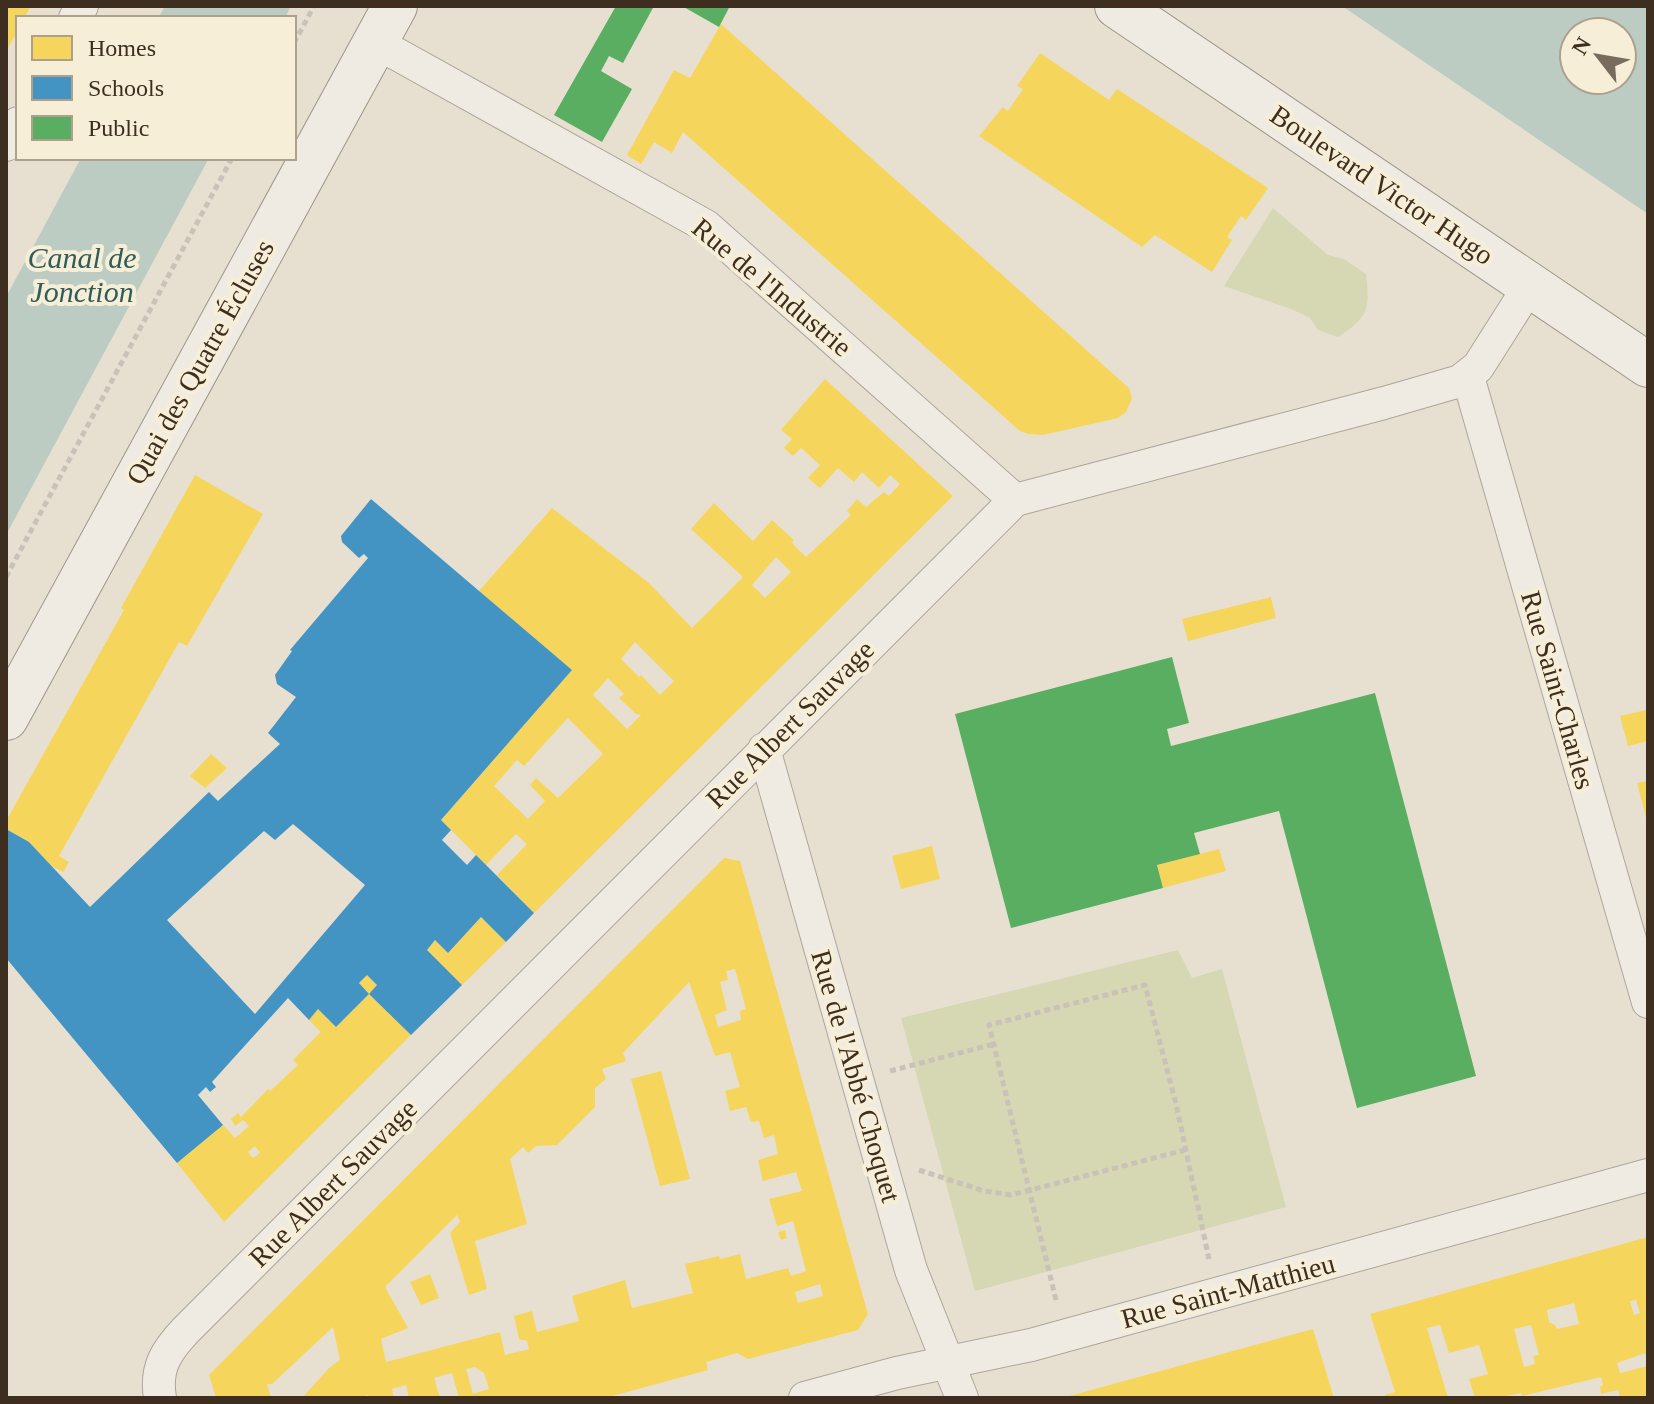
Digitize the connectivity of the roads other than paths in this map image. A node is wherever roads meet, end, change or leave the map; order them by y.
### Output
1 (1117, 6) edge
2 (385, 24) edge
3 (16, 127) edge
4 (6, 145) edge
5 (1530, 285) junction
6 (1648, 365) edge
7 (1468, 377) junction
8 (1015, 500) junction
9 (6, 718) edge
10 (764, 749) junction
11 (1648, 1002) edge
12 (1648, 1175) edge
13 (948, 1363) junction
14 (160, 1398) edge
15 (805, 1398) edge
16 (962, 1398) edge

1 - 5 main road, Boulevard Victor Hugo
2 - 8 street, Rue de l'Industrie
2 - 9 main road, Quai des Quatre Écluses
3 - 4 street
5 - 6 main road, Boulevard Victor Hugo
5 - 7 street
7 - 8 street
7 - 11 street, Rue Saint-Charles
8 - 10 street, Rue Albert Sauvage
10 - 13 street, Rue de l'Abbé Choquet
10 - 14 street, Rue Albert Sauvage
12 - 13 street, Rue Saint-Matthieu
13 - 15 street, Rue Saint-Matthieu
13 - 16 street, Rue de l'Abbé Choquet

